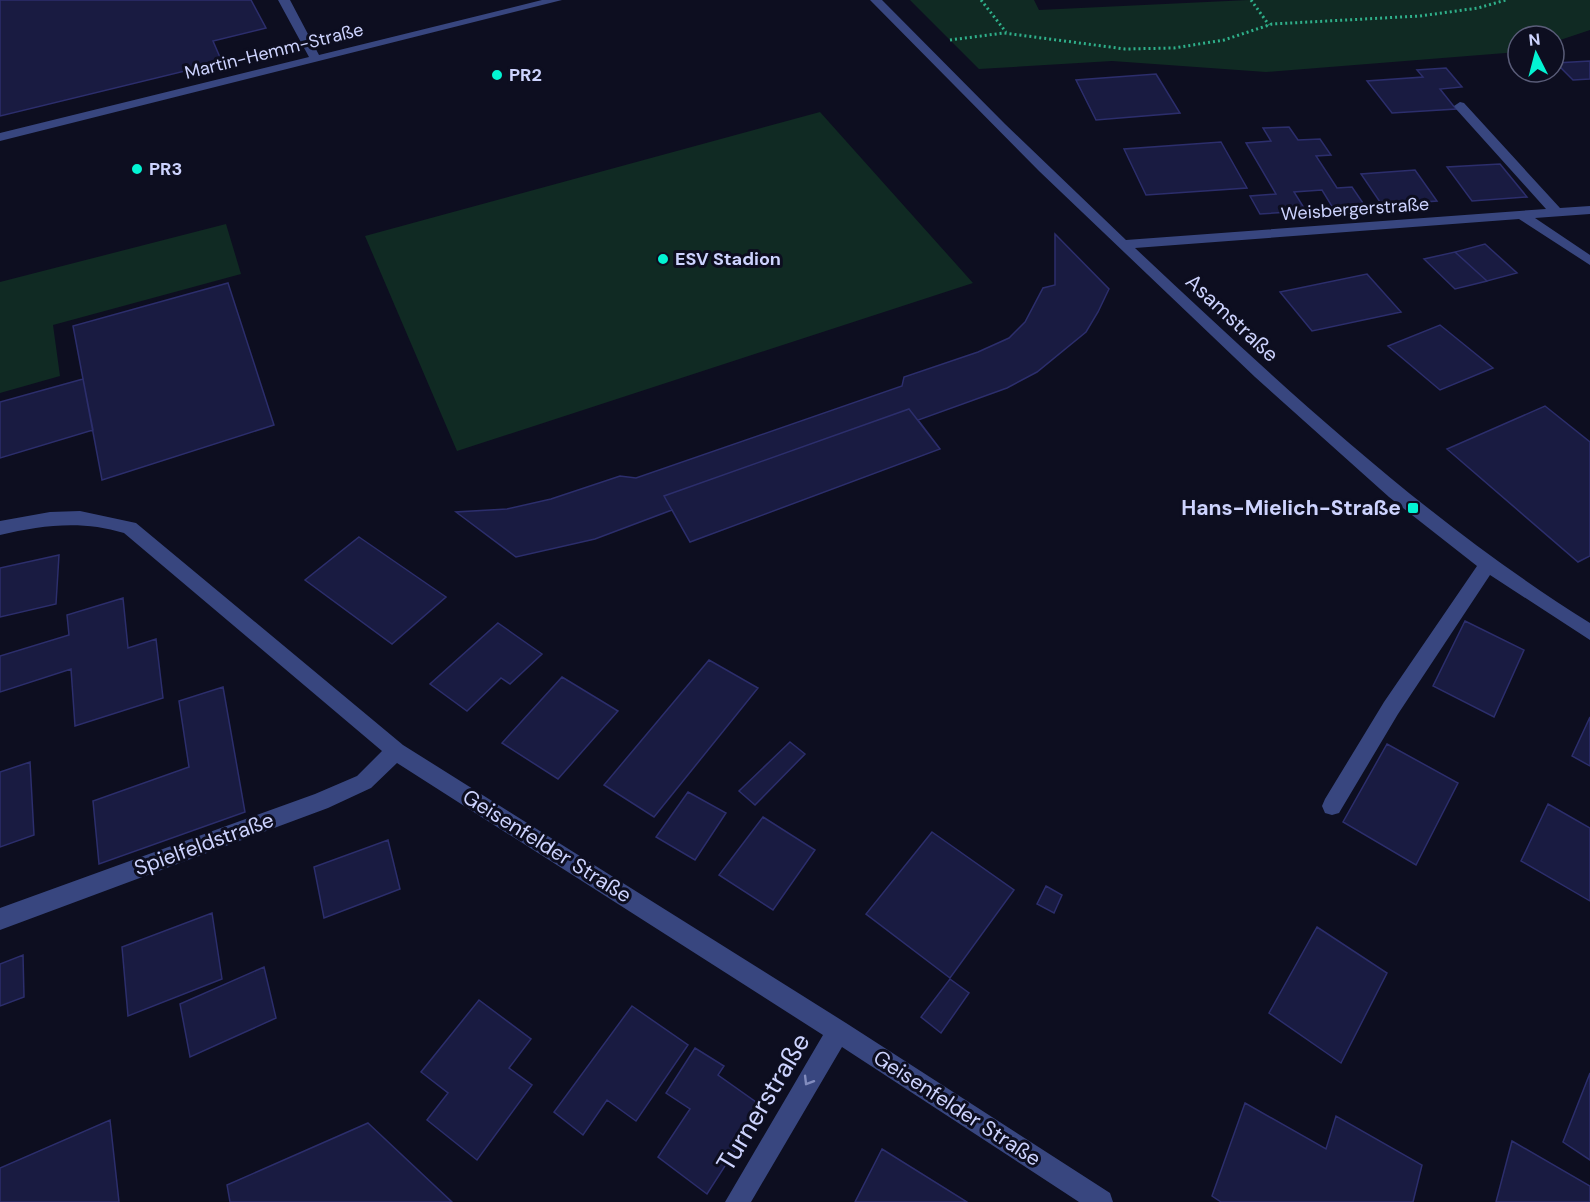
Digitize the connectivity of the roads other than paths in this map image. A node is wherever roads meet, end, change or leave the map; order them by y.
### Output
1 (284, 0) edge
2 (556, 0) edge
3 (876, 0) edge
4 (316, 60) junction
5 (1460, 106) dead end
6 (0, 137) edge
7 (1590, 210) edge
8 (1557, 213) junction
9 (1521, 215) junction
10 (1122, 245) junction
11 (1590, 261) edge
12 (0, 528) edge
13 (1488, 563) junction
14 (1590, 632) edge
15 (396, 751) junction
16 (1332, 806) dead end
17 (0, 919) edge
18 (838, 1031) junction
19 (737, 1202) edge
20 (1101, 1202) edge

1 - 4 street
2 - 4 street, Martin-Hemm-Straße
3 - 10 street, Asamstraße
4 - 6 street, Martin-Hemm-Straße
5 - 8 street
7 - 8 street, Weisbergerstraße
8 - 9 street, Weisbergerstraße
9 - 10 street, Weisbergerstraße
9 - 11 street
10 - 13 street, Asamstraße
12 - 15 street, Geisenfelder Straße
13 - 14 street, Asamstraße
13 - 16 street
15 - 17 street, Spielfeldstraße
15 - 18 street, Geisenfelder Straße
18 -> 19 street, Turnerstraße
18 - 20 street, Geisenfelder Straße

